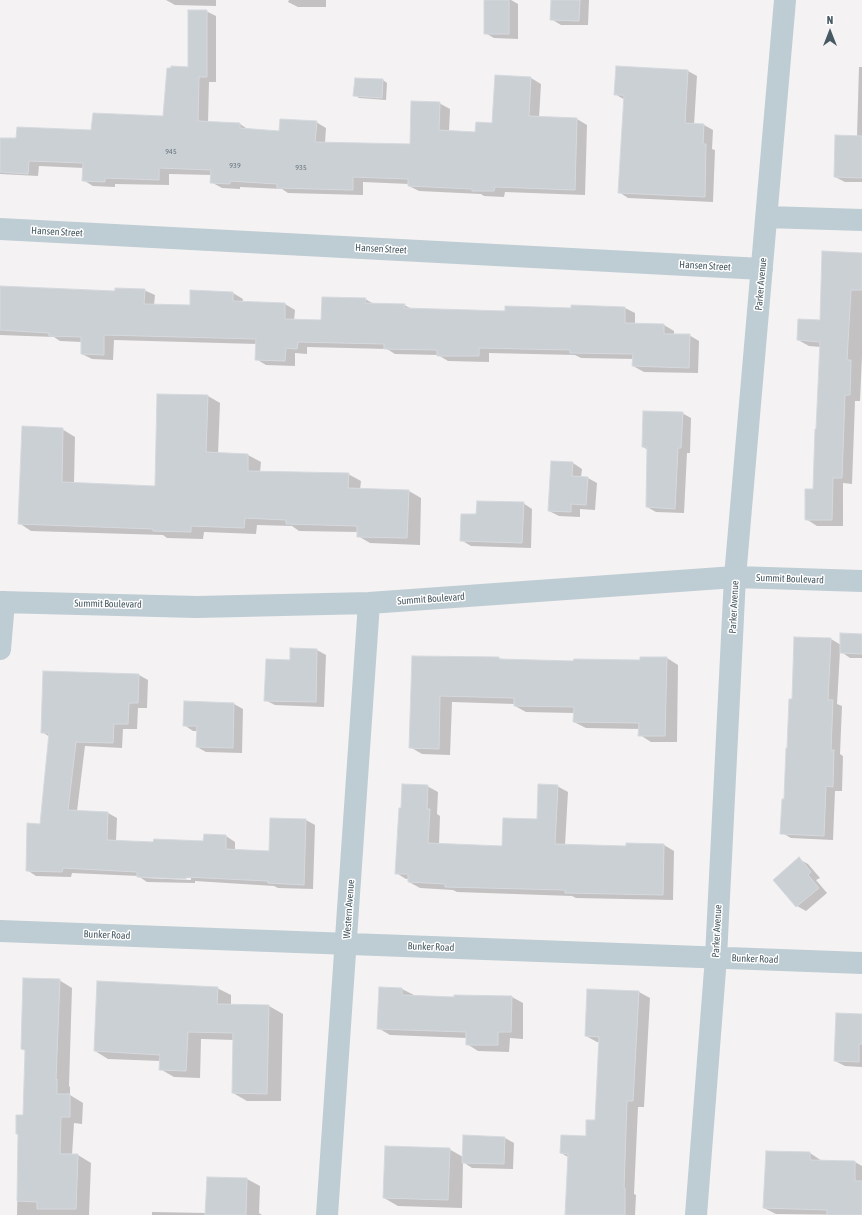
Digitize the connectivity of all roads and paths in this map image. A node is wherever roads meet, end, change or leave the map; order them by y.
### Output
1 (785, 0) edge
2 (767, 217) junction
3 (862, 220) edge
4 (0, 229) edge
5 (762, 269) junction
6 (735, 577) junction
7 (862, 581) edge
8 (2, 602) edge
9 (370, 603) junction
10 (0, 649) edge
11 (0, 931) edge
12 (346, 944) junction
13 (716, 957) junction
14 (862, 962) edge
15 (327, 1215) edge
16 (696, 1215) edge

1 - 2 street, Parker Avenue
2 - 3 street
2 - 5 street, Parker Avenue
4 - 5 street, Hansen Street
5 - 6 street, Parker Avenue
6 - 7 street, Summit Boulevard
6 - 9 street, Summit Boulevard
6 - 13 street, Parker Avenue
8 - 9 street, Summit Boulevard
8 - 10 street
9 - 12 street, Western Avenue
11 - 12 street, Bunker Road
12 - 13 street, Bunker Road
12 - 15 street, Western Avenue
13 - 14 street, Bunker Road
13 - 16 street, Parker Avenue

